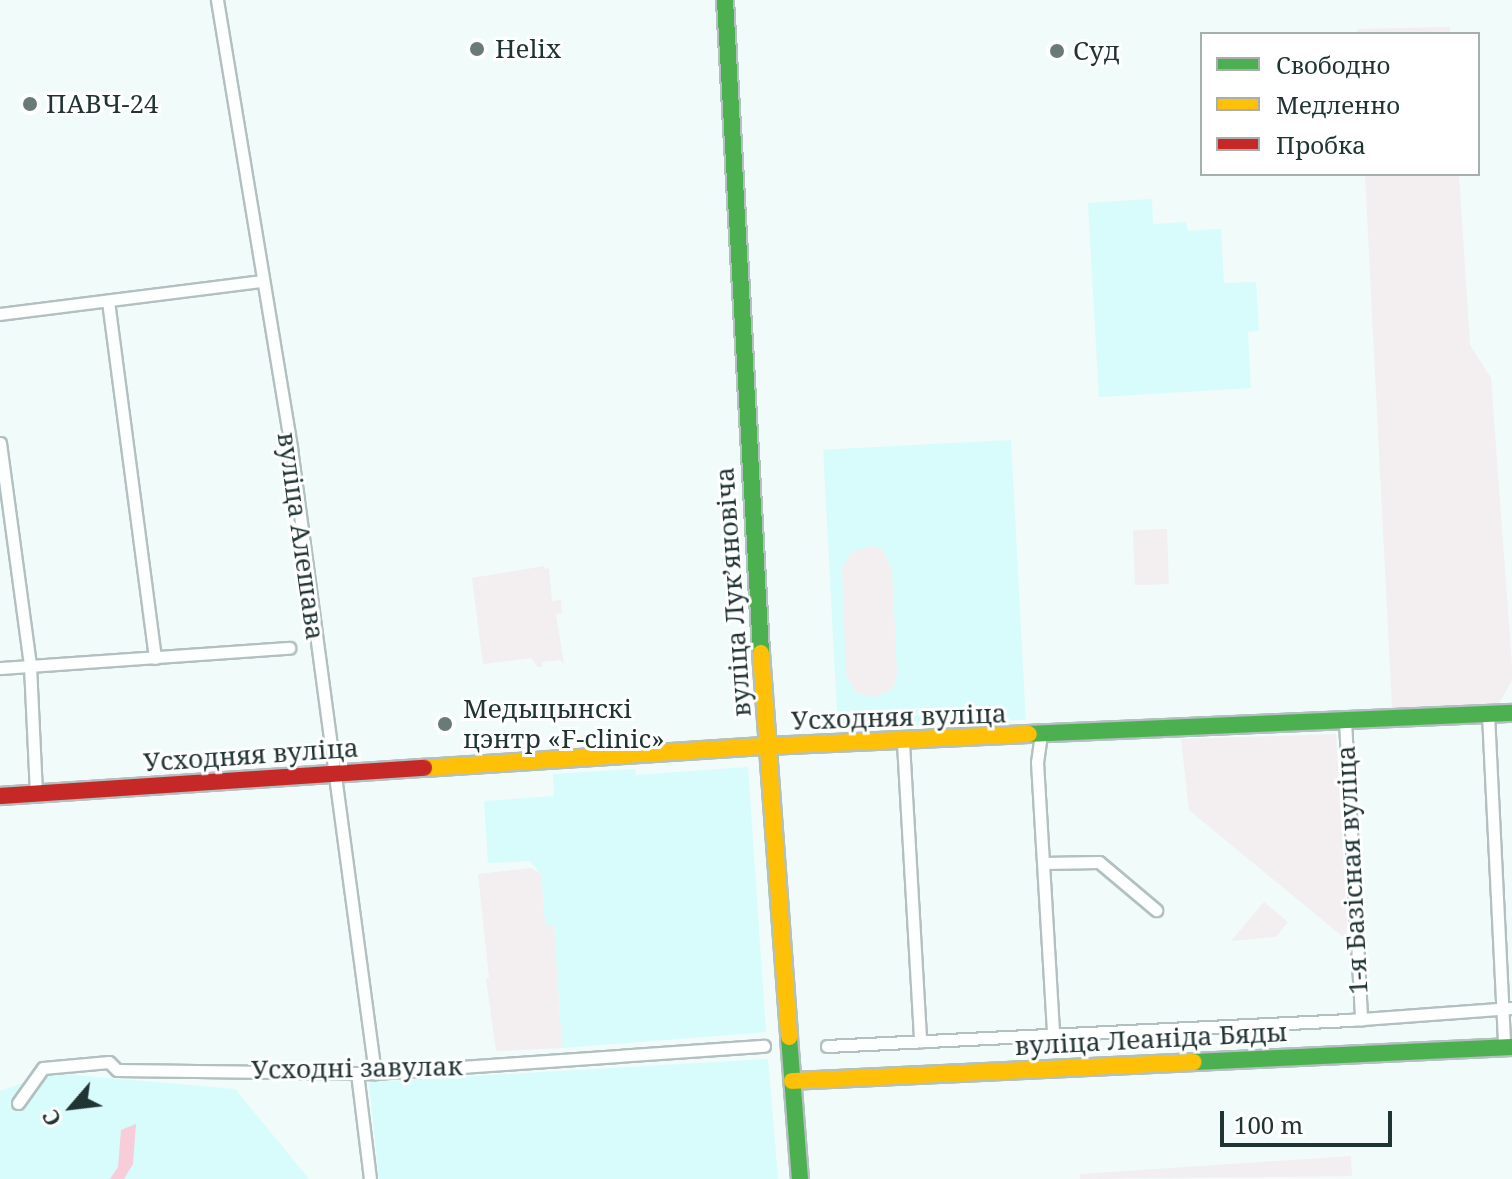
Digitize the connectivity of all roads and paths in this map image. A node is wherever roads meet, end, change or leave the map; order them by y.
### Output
1 (217, 0) edge
2 (725, 0) edge
3 (261, 281) junction
4 (108, 301) junction
5 (0, 314) edge
6 (0, 443) edge
7 (289, 648) dead end
8 (155, 658) junction
9 (30, 666) junction
10 (0, 668) edge
11 (1512, 713) edge
12 (1488, 714) junction
13 (1345, 721) junction
14 (1041, 734) junction
15 (903, 743) junction
16 (767, 746) junction
17 (333, 774) junction
18 (36, 793) junction
19 (0, 796) edge
20 (1044, 863) junction
21 (1156, 910) dead end
22 (1507, 1009) edge
23 (1361, 1020) junction
24 (1053, 1034) junction
25 (920, 1042) junction
26 (764, 1046) dead end
27 (827, 1046) dead end
28 (1508, 1047) edge
29 (357, 1073) junction
30 (375, 1073) junction
31 (792, 1081) junction
32 (18, 1103) dead end
33 (370, 1179) edge
34 (800, 1179) edge

1 - 3 street, вуліца Алешава
2 - 16 main road, вуліца Лукʼяновіча
3 - 4 street
3 - 17 street, вуліца Алешава
4 - 5 street
4 - 8 street
6 - 9 street
7 - 8 street
8 - 9 street
9 - 10 street
9 - 18 street
11 - 12 main road, Усходняя вуліца
12 - 13 main road, Усходняя вуліца
12 - 22 street
13 - 14 main road, Усходняя вуліца
13 - 23 street, 1-я Базісная вуліца
14 - 15 main road, Усходняя вуліца
14 - 20 street
15 - 16 main road, Усходняя вуліца
15 - 25 street
16 - 17 main road, Усходняя вуліца
16 - 31 main road, вуліца Лукʼяновіча
17 - 18 main road, Усходняя вуліца
17 - 30 street, вуліца Алешава
18 - 19 main road, Усходняя вуліца
20 - 21 street
20 - 24 street
22 - 23 street
22 - 28 street
23 - 24 street
24 - 25 street
25 - 27 street
26 - 30 street, Усходні завулак
28 - 31 main road, вуліца Леаніда Бяды
29 - 30 street, Усходні завулак
29 - 32 street, Усходні завулак
29 - 33 street
31 - 34 main road, вуліца Лукʼяновіча

